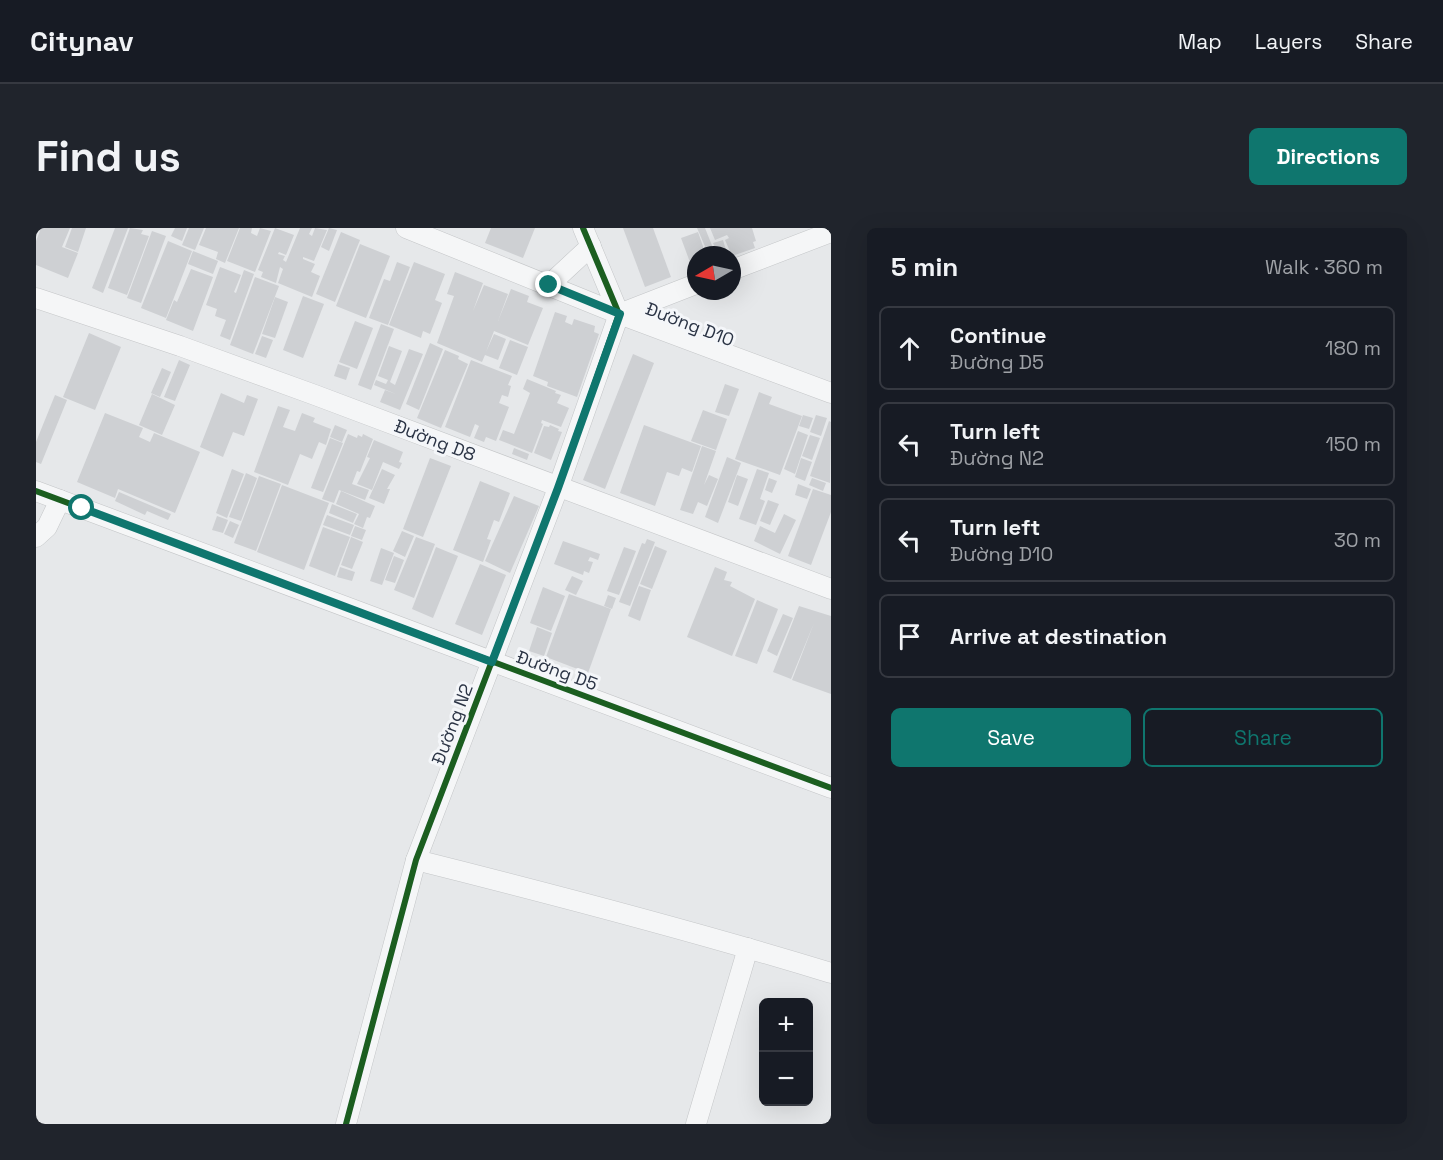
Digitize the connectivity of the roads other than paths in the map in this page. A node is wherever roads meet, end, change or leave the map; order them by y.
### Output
1 (406, 228) edge
2 (831, 232) edge
3 (587, 237) edge
4 (741, 267) edge
5 (549, 285) junction
6 (687, 288) edge
7 (36, 298) edge
8 (620, 314) junction
9 (831, 393) edge
10 (558, 488) junction
11 (36, 491) edge
12 (60, 500) junction
13 (36, 537) edge
14 (831, 590) edge
15 (492, 662) junction
16 (831, 788) edge
17 (416, 860) junction
18 (748, 948) junction
19 (831, 973) edge
20 (346, 1124) edge
21 (696, 1124) edge

1 - 5 street, Đường D10
2 - 4 street
3 - 5 street
3 - 8 street
5 - 8 street, Đường D10
6 - 8 street
7 - 10 street, Đường D8
8 - 9 street, Đường D10
8 - 10 street, Đường N2
10 - 14 street, Đường D8
10 - 15 street, Đường N2
11 - 12 street, Đường D5
12 - 13 street
12 - 15 street, Đường D5
15 - 16 street, Đường D5
15 - 17 street, Đường N2
17 - 18 street
17 - 20 street, Đường N2
18 - 19 street
18 - 21 street

